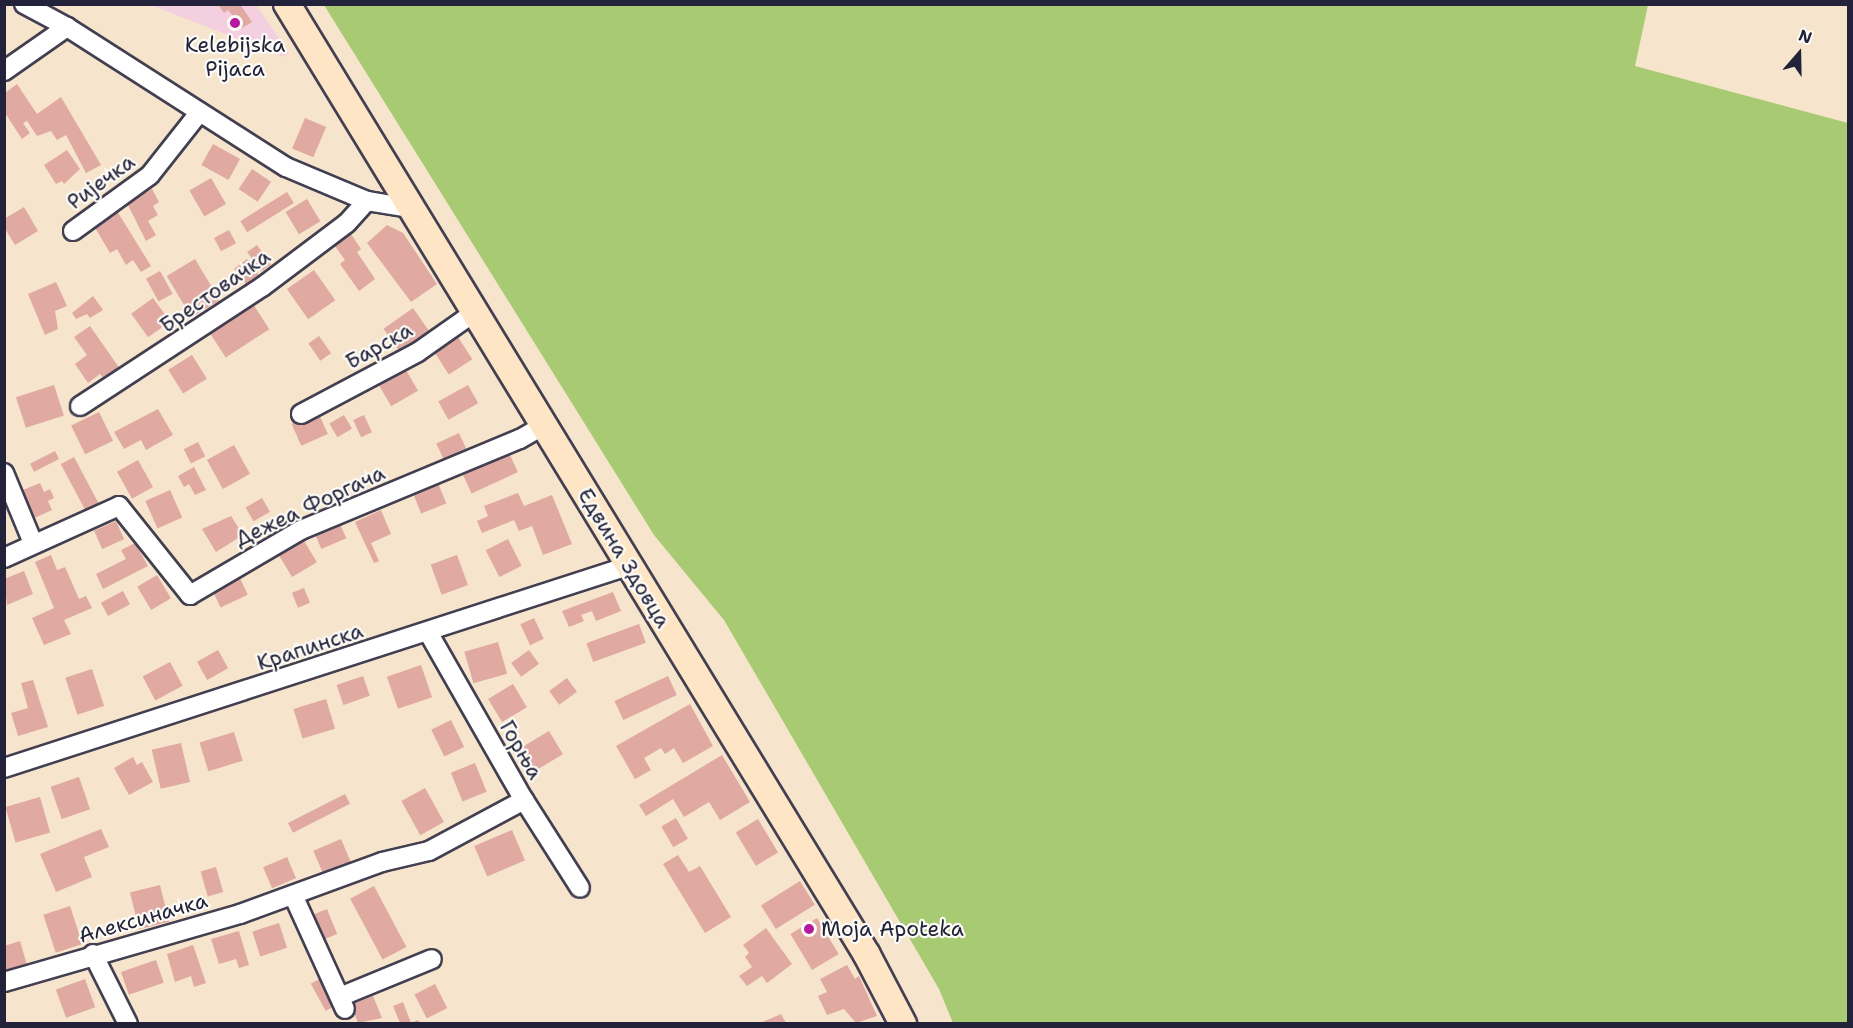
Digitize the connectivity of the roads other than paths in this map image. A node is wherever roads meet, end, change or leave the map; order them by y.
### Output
1 (24, 4) edge
2 (287, 4) edge
3 (67, 27) junction
4 (4, 71) edge
5 (199, 113) junction
6 (367, 201) junction
7 (410, 208) junction
8 (73, 231) dead end
9 (475, 312) junction
10 (80, 406) dead end
11 (301, 414) dead end
12 (544, 425) junction
13 (4, 473) edge
14 (33, 543) junction
15 (4, 558) edge
16 (628, 566) junction
17 (428, 632) junction
18 (4, 768) edge
19 (524, 800) junction
20 (580, 888) dead end
21 (293, 895) junction
22 (93, 954) junction
23 (432, 959) dead end
24 (4, 982) edge
25 (128, 1023) edge
26 (903, 1023) edge

1 - 3 street
2 - 7 main road, Едвина Здовца
3 - 4 street
3 - 5 street
5 - 6 street
5 - 8 street, Ријечка
6 - 7 street
6 - 10 street, Брестовачка
7 - 9 main road, Едвина Здовца
9 - 11 street, Барска
9 - 12 main road, Едвина Здовца
12 - 14 street, Дежеа Форгача
12 - 16 main road, Едвина Здовца
13 - 14 street
14 - 15 street, Дежеа Форгача
16 - 17 street, Крапинска
16 - 26 main road, Едвина Здовца
17 - 18 street, Крапинска
17 - 19 street, Горња
19 - 20 street, Горња
19 - 21 street, Алексиначка
21 - 22 street, Алексиначка
21 - 23 street
22 - 24 street, Алексиначка
22 - 25 street

